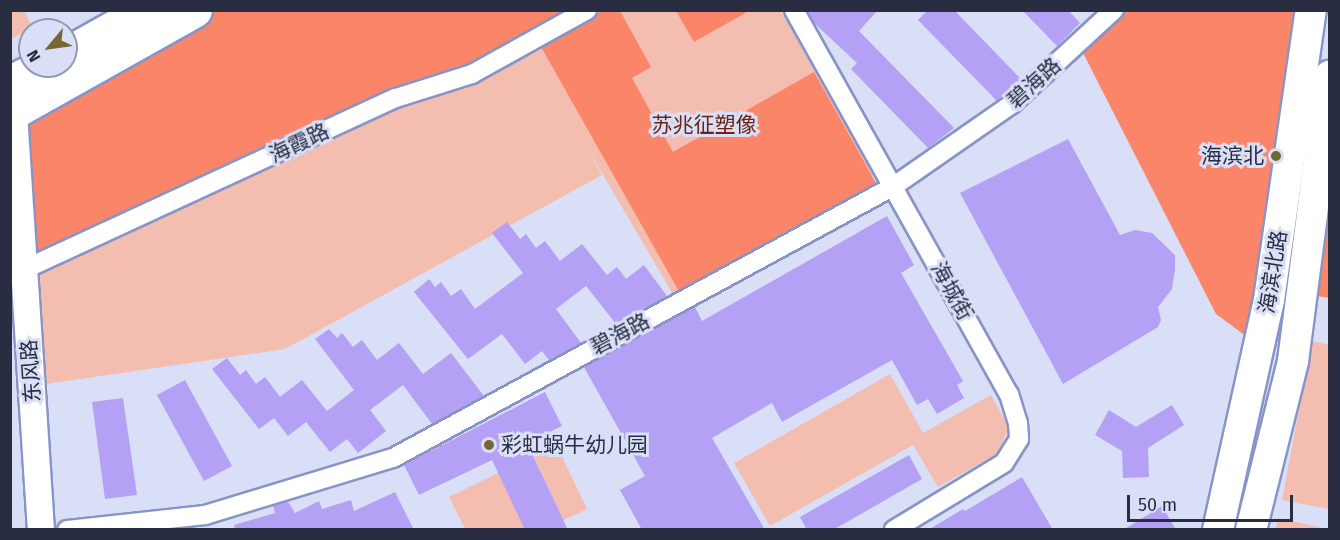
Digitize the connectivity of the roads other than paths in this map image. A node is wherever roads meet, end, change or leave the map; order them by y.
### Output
1 (144, 10) edge
2 (195, 10) edge
3 (587, 10) edge
4 (794, 10) edge
5 (1114, 10) edge
6 (1311, 10) edge
7 (78, 47) edge
8 (1329, 75) edge
9 (32, 78) edge
10 (11, 103) edge
11 (894, 186) junction
12 (17, 274) edge
13 (41, 530) edge
14 (67, 530) edge
15 (894, 530) edge
16 (1218, 530) edge
17 (1251, 530) edge

1 - 7 highway
2 - 10 highway
3 - 12 street, 海霞路
4 - 11 street, 海城街
5 - 11 street, 碧海路
6 - 16 main road, 海滨北路
8 - 17 main road, 海滨北路
9 - 10 highway
10 - 12 street, 东风路
11 - 14 street, 碧海路
11 - 15 street, 海城街
12 - 13 street, 东风路

